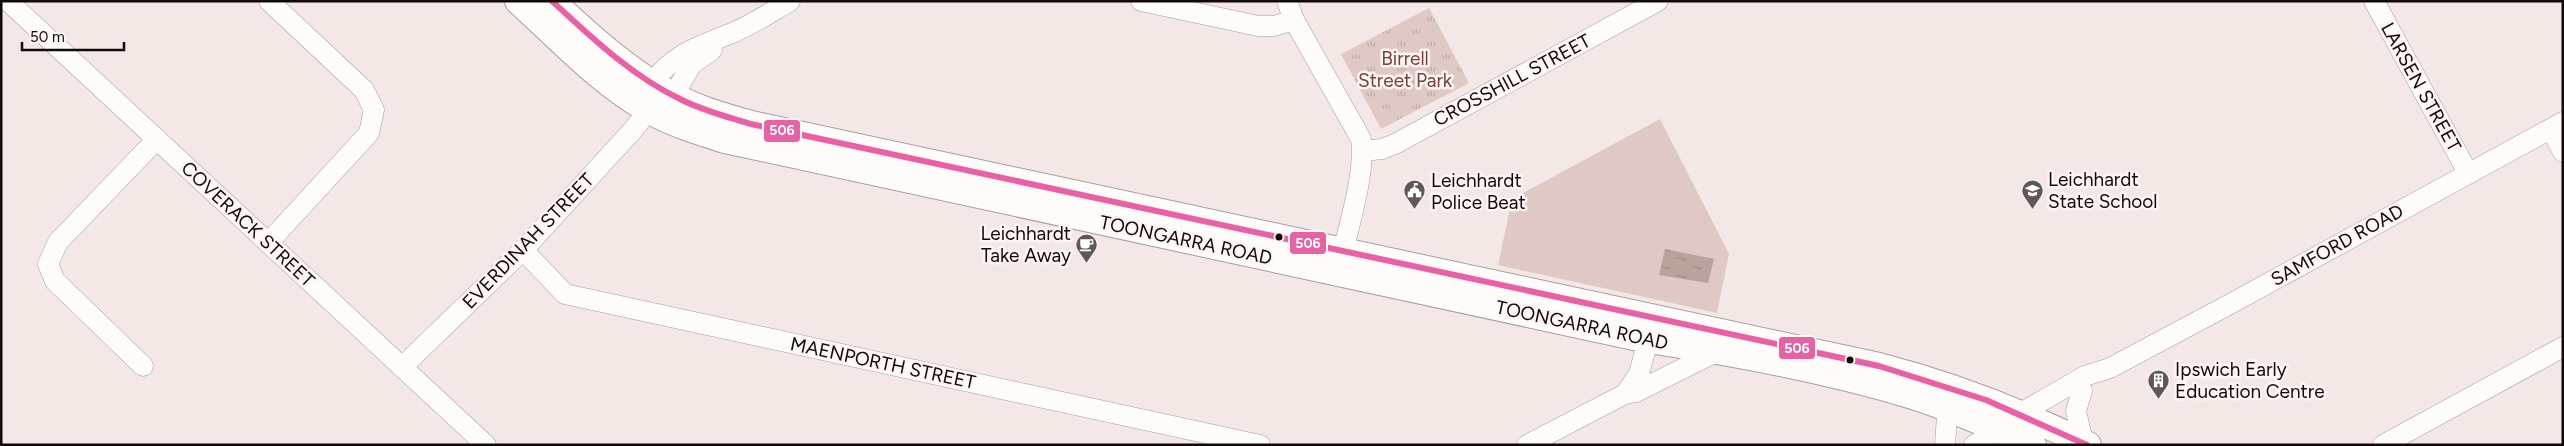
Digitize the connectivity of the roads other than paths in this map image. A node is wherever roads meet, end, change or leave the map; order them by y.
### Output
1 (269, 1) edge
2 (518, 1) edge
3 (552, 1) edge
4 (790, 1) edge
5 (1141, 1) edge
6 (1658, 1) edge
7 (2374, 1) edge
8 (8, 5) edge
9 (1291, 10) edge
10 (662, 89) junction
11 (649, 110) junction
12 (2557, 125) edge
13 (157, 139) junction
14 (1363, 151) junction
15 (2563, 152) edge
16 (2468, 173) junction
17 (268, 243) junction
18 (523, 250) junction
19 (1340, 262) junction
20 (1659, 335) junction
21 (2563, 347) edge
22 (1716, 352) junction
23 (143, 366) dead end
24 (402, 367) junction
25 (2110, 368) junction
26 (1652, 385) junction
27 (2082, 391) junction
28 (1625, 394) junction
29 (1944, 407) junction
30 (2026, 415) junction
31 (2001, 430) junction
32 (2086, 444) edge
33 (486, 445) edge
34 (1260, 445) edge
35 (1527, 445) edge
36 (1945, 445) edge
37 (1974, 445) edge
38 (2033, 445) edge
39 (2383, 445) edge

1 - 17 street
2 - 11 main road, TOONGARRA ROAD
3 - 10 main road, TOONGARRA ROAD
4 - 10 street
5 - 9 street
6 - 14 street, CROSSHILL STREET
7 - 16 street, LARSEN STREET
8 - 13 street, COVERACK STREET
9 - 14 street
10 - 11 main road
10 - 19 main road, TOONGARRA ROAD
11 - 18 street, EVERDINAH STREET
11 - 19 main road, TOONGARRA ROAD
12 - 15 street
12 - 16 street, SAMFORD ROAD
13 - 17 street, COVERACK STREET
13 - 23 street
14 - 19 street
16 - 25 street, SAMFORD ROAD
17 - 24 street, COVERACK STREET
18 - 24 street, EVERDINAH STREET
18 - 34 street, MAENPORTH STREET
19 - 20 main road, TOONGARRA ROAD
20 - 22 main road, TOONGARRA ROAD
20 - 26 street
20 - 28 street
20 - 30 main road, TOONGARRA ROAD
21 - 39 street
22 - 26 street
22 - 29 main road, TOONGARRA ROAD
24 - 33 street, COVERACK STREET
25 - 27 street, SAMFORD ROAD
25 - 30 street, SAMFORD ROAD
26 - 28 street
27 - 30 street, SAMFORD ROAD
27 - 32 street
28 - 35 street
29 - 31 main road, TOONGARRA ROAD
29 - 36 street
30 - 31 main road, SAMFORD ROAD
30 - 32 main road, TOONGARRA ROAD
31 - 37 street, SAMFORD ROAD
31 - 38 main road, TOONGARRA ROAD

